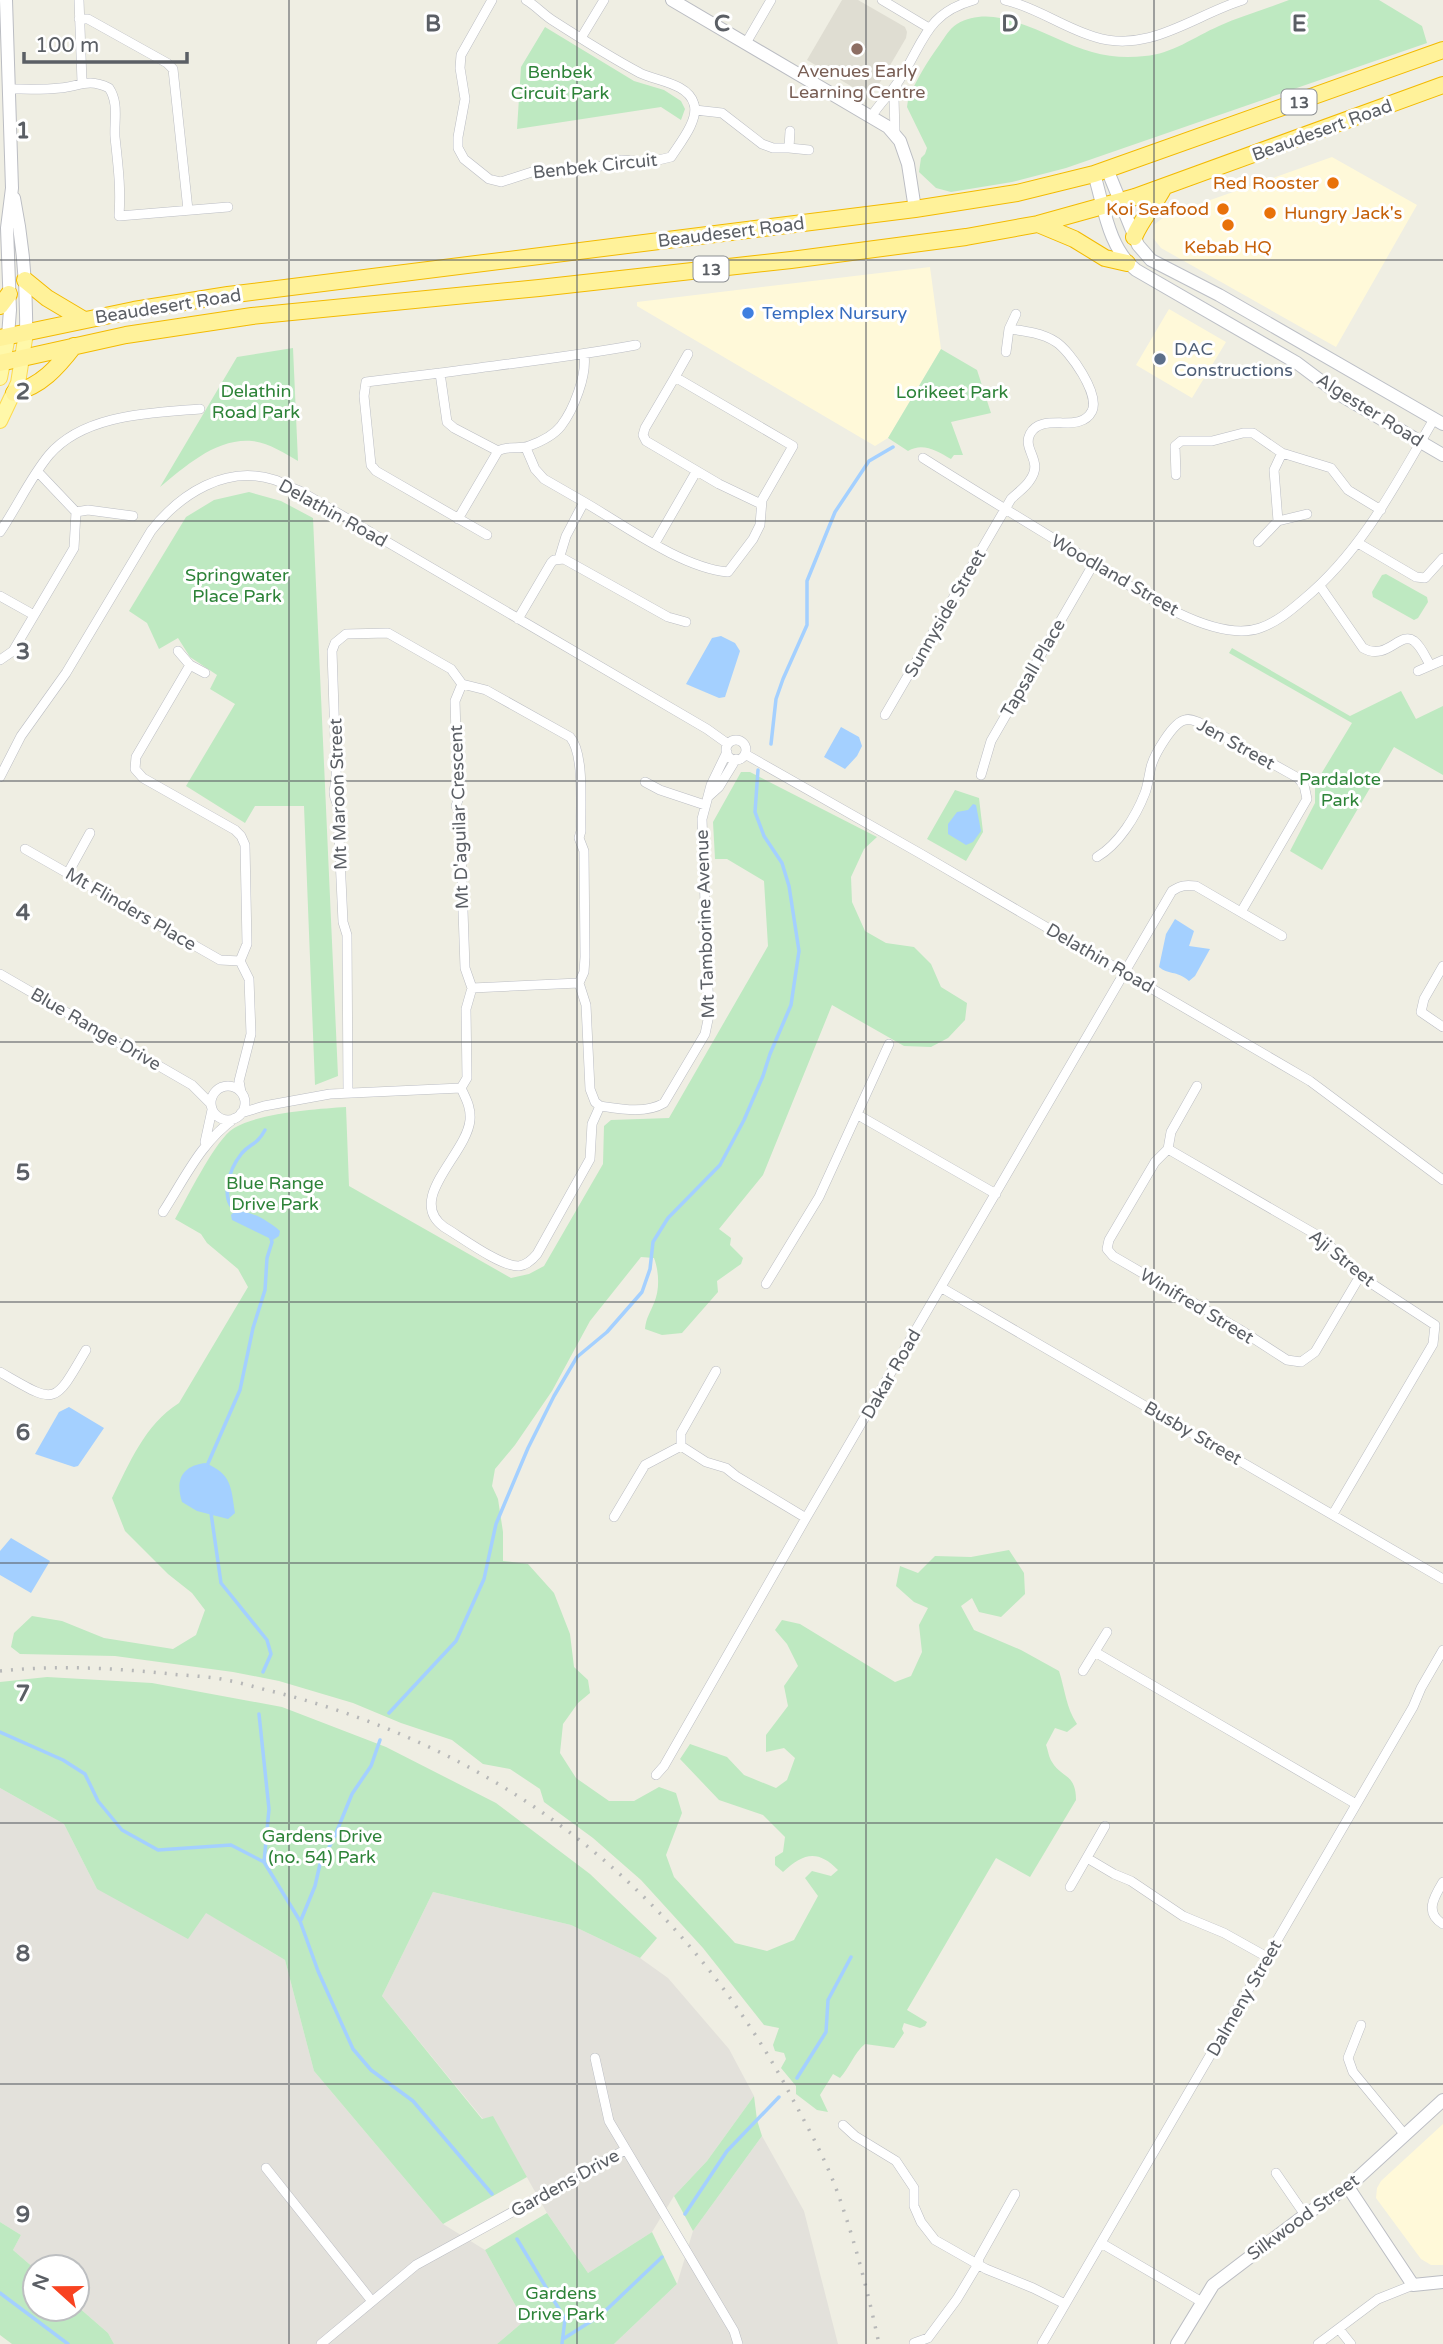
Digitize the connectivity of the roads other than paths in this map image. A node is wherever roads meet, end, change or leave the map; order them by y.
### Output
1 (6, 0) edge
2 (79, 0) edge
3 (492, 0) edge
4 (526, 0) edge
5 (604, 0) edge
6 (672, 0) edge
7 (771, 0) edge
8 (882, 0) edge
9 (974, 0) edge
10 (1005, 0) edge
11 (1243, 0) edge
12 (1225, 2) edge
13 (79, 19) junction
14 (929, 28) junction
15 (3, 33) edge
16 (581, 38) junction
17 (746, 43) junction
18 (1443, 50) edge
19 (82, 82) junction
20 (898, 82) junction
21 (1443, 85) edge
22 (8, 89) junction
23 (695, 110) junction
24 (871, 117) junction
25 (790, 131) dead end
26 (895, 133) junction
27 (789, 149) junction
28 (809, 150) dead end
29 (1101, 171) junction
30 (1164, 187) junction
31 (12, 188) junction
32 (1112, 205) junction
33 (228, 207) dead end
34 (915, 209) junction
35 (188, 210) junction
36 (1038, 224) junction
37 (1134, 237) junction
38 (1127, 263) junction
39 (25, 280) junction
40 (5, 300) edge
41 (1016, 314) dead end
42 (84, 320) junction
43 (1009, 329) junction
44 (26, 333) junction
45 (4, 337) edge
46 (636, 345) dead end
47 (74, 346) junction
48 (1006, 352) dead end
49 (688, 354) dead end
50 (584, 355) junction
51 (24, 357) junction
52 (1, 368) edge
53 (440, 373) junction
54 (675, 377) junction
55 (14, 393) junction
56 (200, 409) dead end
57 (0, 421) edge
58 (1439, 422) edge
59 (1421, 442) junction
60 (526, 448) junction
61 (498, 451) junction
62 (1282, 453) junction
63 (1443, 455) edge
64 (923, 458) dead end
65 (38, 472) junction
66 (696, 472) junction
67 (1176, 475) dead end
68 (584, 502) junction
69 (761, 505) junction
70 (1005, 510) junction
71 (1381, 510) junction
72 (76, 512) junction
73 (1307, 514) dead end
74 (133, 516) dead end
75 (458, 519) junction
76 (1278, 521) junction
77 (0, 532) edge
78 (487, 535) dead end
79 (1258, 542) dead end
80 (655, 543) junction
81 (1358, 543) junction
82 (1443, 558) edge
83 (559, 559) junction
84 (1094, 563) junction
85 (1320, 586) junction
86 (0, 596) edge
87 (34, 615) junction
88 (518, 619) junction
89 (687, 622) dead end
90 (178, 651) dead end
91 (0, 660) edge
92 (1443, 660) edge
93 (1430, 664) junction
94 (190, 665) junction
95 (1418, 671) dead end
96 (205, 673) dead end
97 (462, 684) junction
98 (885, 715) dead end
99 (727, 748) junction
100 (741, 757) junction
101 (981, 775) dead end
102 (0, 777) edge
103 (645, 782) dead end
104 (707, 800) junction
105 (90, 833) dead end
106 (25, 849) dead end
107 (1097, 857) dead end
108 (68, 873) junction
109 (1241, 912) junction
110 (1282, 936) dead end
111 (240, 961) junction
112 (1443, 966) edge
113 (1125, 972) junction
114 (0, 974) edge
115 (579, 983) junction
116 (472, 988) junction
117 (1443, 1027) edge
118 (889, 1044) dead end
119 (243, 1062) junction
120 (192, 1085) junction
121 (1197, 1086) dead end
122 (222, 1087) junction
123 (461, 1088) junction
124 (348, 1093) junction
125 (243, 1095) junction
126 (264, 1106) junction
127 (600, 1106) junction
128 (212, 1107) junction
129 (858, 1115) junction
130 (238, 1116) junction
131 (203, 1147) junction
132 (1168, 1149) junction
133 (1442, 1177) edge
134 (996, 1194) junction
135 (163, 1212) dead end
136 (1360, 1276) junction
137 (766, 1284) dead end
138 (942, 1288) junction
139 (86, 1350) dead end
140 (716, 1371) dead end
141 (0, 1372) edge
142 (681, 1446) junction
143 (1333, 1514) junction
144 (614, 1517) dead end
145 (806, 1518) junction
146 (1443, 1579) edge
147 (1107, 1632) dead end
148 (1443, 1650) edge
149 (1095, 1652) junction
150 (1083, 1671) dead end
151 (656, 1775) dead end
152 (1356, 1804) junction
153 (1105, 1826) dead end
154 (1087, 1858) junction
155 (1443, 1882) edge
156 (1070, 1887) dead end
157 (1443, 1924) edge
158 (1267, 1957) junction
159 (1361, 2025) dead end
160 (595, 2058) dead end
161 (1443, 2100) edge
162 (843, 2125) dead end
163 (1405, 2135) junction
164 (625, 2150) junction
165 (265, 2168) dead end
166 (1276, 2174) dead end
167 (1348, 2187) junction
168 (1015, 2194) dead end
169 (1305, 2215) junction
170 (1101, 2243) junction
171 (978, 2264) junction
172 (1443, 2282) edge
173 (1413, 2285) junction
174 (371, 2300) junction
175 (1202, 2302) junction
176 (1065, 2304) junction
177 (1339, 2329) junction
178 (914, 2343) edge
179 (321, 2344) edge
180 (738, 2344) edge
181 (1042, 2344) edge
182 (1177, 2344) edge
183 (1318, 2344) edge
184 (1351, 2344) edge

1 - 15 street
2 - 13 street
3 - 23 street, Benbek Circuit
4 - 16 street
5 - 16 street
6 - 17 street
7 - 17 street
8 - 14 street
9 - 14 street
10 - 12 street
11 - 12 street
13 - 19 street
13 - 35 street
14 - 20 street
15 - 22 street
16 - 23 street
17 - 24 street
18 - 29 highway, Beaudesert Road / 13
19 - 22 street
19 - 35 street
20 - 24 street
20 - 26 street
21 - 30 highway, Beaudesert Road / 13
22 - 31 street
23 - 27 street
24 - 26 street
25 - 27 street
26 - 34 street
27 - 28 street
29 - 32 street, Algester Road
29 - 34 highway, Beaudesert Road / 13
30 - 32 highway, Beaudesert Road / 13
30 - 37 highway
31 - 39 street
31 - 40 street
32 - 36 highway, Beaudesert Road / 13
32 - 37 street, Algester Road
32 - 38 street, Algester Road
33 - 35 street
34 - 42 highway, Beaudesert Road / 13
36 - 38 highway
36 - 47 highway, Beaudesert Road / 13
37 - 58 street, Algester Road
38 - 59 street, Algester Road
39 - 42 highway
39 - 44 street
40 - 45 street
41 - 43 street
42 - 44 highway, Beaudesert Road / 13
43 - 48 street
43 - 70 street, Sunnyside Street
44 - 45 highway, Beaudesert Road / 13
44 - 51 main road
45 - 52 main road
46 - 50 street
47 - 51 highway, Beaudesert Road / 13
47 - 55 highway
49 - 54 street
50 - 53 street
50 - 60 street
51 - 52 highway, Beaudesert Road / 13
51 - 55 main road
53 - 61 street
53 - 75 street
54 - 66 street
54 - 69 street
55 - 57 main road
56 - 65 street
58 - 59 street, Woodland Street
59 - 63 street, Algester Road
59 - 71 street, Woodland Street
60 - 61 street
60 - 68 street
61 - 75 street
62 - 67 street
62 - 71 street
62 - 76 street
64 - 70 street, Woodland Street
65 - 72 street
65 - 77 street
66 - 69 street
66 - 80 street
68 - 80 street
68 - 83 street
69 - 80 street
70 - 84 street, Woodland Street
70 - 98 street, Sunnyside Street
71 - 81 street, Woodland Street
72 - 74 street
72 - 87 street
73 - 76 street
75 - 78 street
76 - 79 street
81 - 82 street
81 - 85 street, Woodland Street
83 - 88 street
83 - 89 street
84 - 85 street, Woodland Street
84 - 101 street, Tapsall Place
85 - 93 street
86 - 87 street
87 - 91 street
88 - 99 street, Delathin Road
88 - 102 street, Delathin Road
90 - 94 street
92 - 93 street
93 - 95 street
94 - 96 street
94 - 111 street
97 - 115 street
97 - 116 street, Mt D'aguilar Crescent
97 - 124 street, Mt Maroon Street
99 - 100 street
99 - 100 street
99 - 104 street
100 - 104 street
100 - 113 street, Delathin Road
103 - 104 street
104 - 127 street, Mt Tamborine Avenue
105 - 108 street
106 - 108 street, Mt Flinders Place
107 - 109 street, Jen Street
108 - 111 street, Mt Flinders Place
109 - 110 street
109 - 113 street, Dakar Road
111 - 119 street
112 - 117 street
113 - 133 street, Delathin Road
113 - 134 street, Dakar Road
114 - 120 street, Blue Range Drive
115 - 116 street
115 - 127 street
116 - 123 street
118 - 129 street
119 - 122 street
119 - 125 street
120 - 122 street
120 - 128 street
121 - 132 street
122 - 125 street
122 - 128 street
123 - 124 street
123 - 127 street
124 - 126 street
125 - 126 street
125 - 130 street
126 - 130 street
128 - 130 street
128 - 131 street
129 - 134 street
129 - 137 street
130 - 131 street
131 - 135 street
132 - 136 street, Aji Street
132 - 136 street, Winifred Street
134 - 138 street, Dakar Road
136 - 143 street, Aji Street
138 - 143 street, Busby Street
138 - 145 street, Dakar Road
139 - 141 street
140 - 142 street
142 - 144 street
142 - 145 street
143 - 146 street, Busby Street
145 - 151 street, Dakar Road
147 - 149 street
148 - 152 street, Dalmeny Street
149 - 150 street
149 - 152 street
152 - 158 street, Dalmeny Street
153 - 154 street
154 - 156 street
154 - 158 street
155 - 157 street
158 - 170 street, Dalmeny Street
159 - 163 street
160 - 164 street
161 - 163 street, Silkwood Street
162 - 171 street
163 - 167 street, Silkwood Street
164 - 174 street, Gardens Drive
164 - 180 street, Gardens Drive
165 - 174 street
166 - 169 street
167 - 169 street, Silkwood Street
167 - 173 street
168 - 171 street
169 - 175 street, Silkwood Street
170 - 175 street
170 - 176 street, Dalmeny Street
171 - 176 street
171 - 178 street
172 - 173 street
173 - 177 street
174 - 179 street, Gardens Drive
175 - 182 street, Silkwood Street
176 - 181 street, Dalmeny Street
177 - 183 street
177 - 184 street

